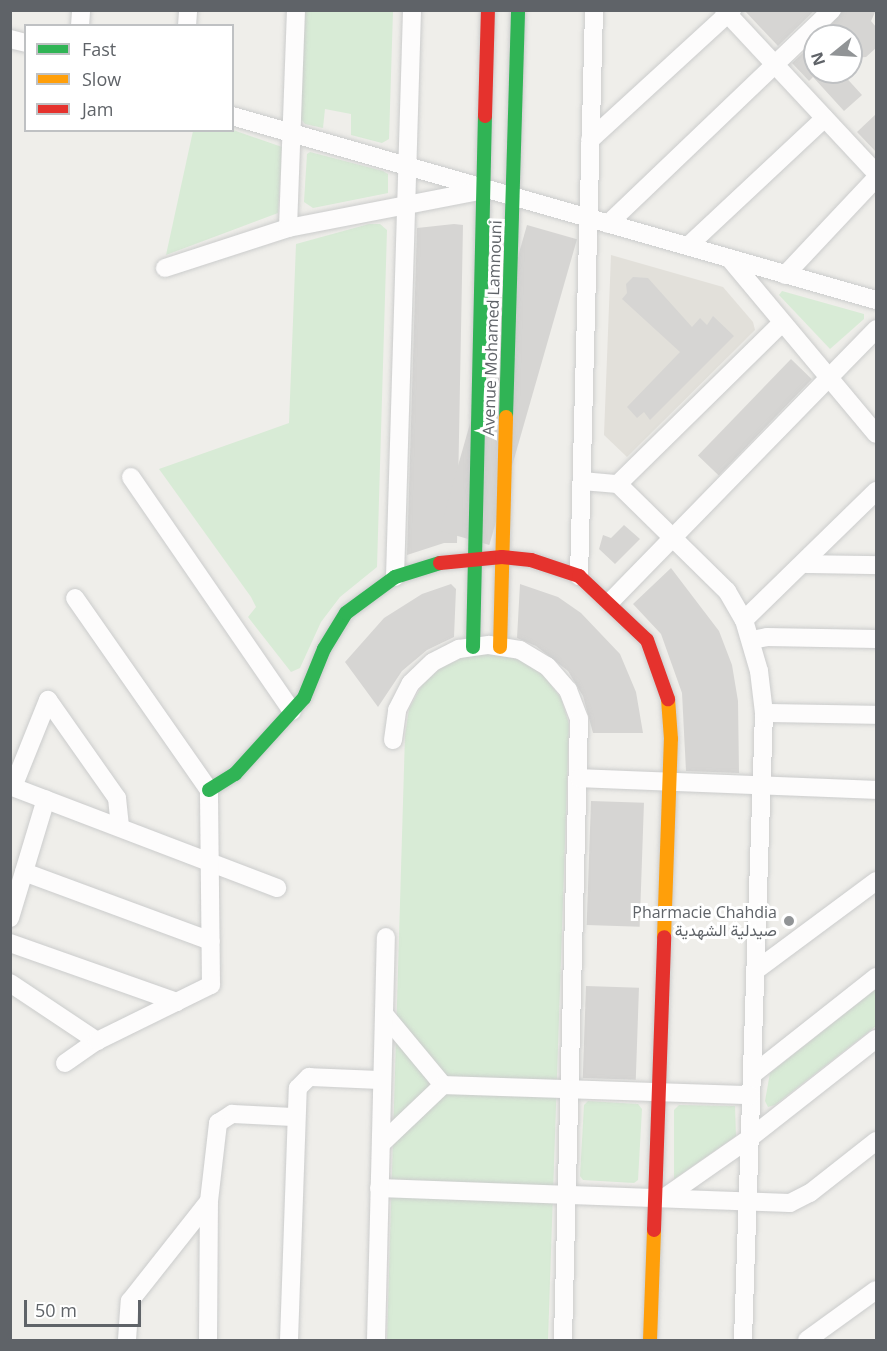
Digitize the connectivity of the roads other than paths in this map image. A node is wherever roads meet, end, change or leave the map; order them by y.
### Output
1 (296, 10) edge
2 (412, 10) edge
3 (488, 10) edge
4 (518, 10) edge
5 (594, 10) edge
6 (832, 10) edge
7 (728, 12) edge
8 (775, 65) junction
9 (234, 117) edge
10 (825, 118) junction
11 (291, 133) junction
12 (590, 140) junction
13 (407, 163) junction
14 (876, 173) edge
15 (876, 178) edge
16 (484, 190) junction
17 (512, 199) junction
18 (405, 204) junction
19 (588, 218) junction
20 (608, 224) junction
21 (288, 228) junction
22 (688, 246) junction
23 (729, 258) junction
24 (165, 268) dead end
25 (785, 275) junction
26 (876, 300) edge
27 (782, 323) junction
28 (876, 329) edge
29 (829, 379) junction
30 (876, 434) edge
31 (131, 477) dead end
32 (582, 481) junction
33 (618, 484) junction
34 (876, 491) edge
35 (674, 537) junction
36 (502, 557) junction
37 (476, 558) junction
38 (803, 564) junction
39 (876, 565) edge
40 (579, 576) junction
41 (395, 577) junction
42 (75, 598) dead end
43 (611, 601) junction
44 (744, 620) junction
45 (876, 639) edge
46 (752, 640) junction
47 (474, 646) junction
48 (500, 647) junction
49 (292, 711) junction
50 (764, 713) junction
51 (876, 715) edge
52 (393, 740) dead end
53 (579, 778) junction
54 (669, 781) junction
55 (761, 786) junction
56 (12, 787) edge
57 (209, 790) junction
58 (876, 790) edge
59 (46, 800) junction
60 (120, 827) junction
61 (210, 861) junction
62 (24, 872) junction
63 (876, 881) edge
64 (277, 888) dead end
65 (10, 918) edge
66 (386, 937) dead end
67 (211, 941) junction
68 (10, 943) edge
69 (755, 971) junction
70 (876, 977) edge
71 (10, 983) edge
72 (177, 1002) junction
73 (384, 1014) junction
74 (876, 1039) edge
75 (97, 1041) junction
76 (65, 1063) dead end
77 (752, 1074) junction
78 (382, 1080) junction
79 (443, 1085) junction
80 (571, 1089) junction
81 (658, 1092) junction
82 (751, 1095) junction
83 (294, 1117) junction
84 (750, 1138) junction
85 (876, 1141) edge
86 (381, 1144) junction
87 (380, 1188) junction
88 (568, 1195) junction
89 (659, 1198) junction
90 (209, 1201) junction
91 (748, 1201) junction
92 (876, 1290) edge
93 (127, 1341) edge
94 (208, 1341) edge
95 (289, 1341) edge
96 (376, 1341) edge
97 (563, 1341) edge
98 (650, 1341) edge
99 (743, 1341) edge
100 (807, 1341) edge

1 - 11 street
2 - 13 street
3 - 16 street, Avenue Mohamed Lamnouni
4 - 17 street, Avenue Mohamed Lamnouni
5 - 12 street
6 - 8 street
7 - 8 street
7 - 12 street
8 - 10 street
8 - 20 street
9 - 11 street
10 - 14 street
10 - 22 street
11 - 13 street
11 - 21 street
12 - 19 street
13 - 16 street
13 - 18 street
15 - 25 street
16 - 17 street
16 - 18 street
16 - 37 street, Avenue Mohamed Lamnouni
17 - 19 street
17 - 36 street, Avenue Mohamed Lamnouni
18 - 21 street
18 - 41 street
19 - 20 street
19 - 32 street
20 - 22 street
21 - 24 street
22 - 23 street
23 - 25 street
23 - 27 street
25 - 26 street
27 - 29 street
27 - 33 street
28 - 29 street
29 - 30 street
29 - 35 street
31 - 49 street
32 - 33 street
32 - 40 street
33 - 35 street
34 - 38 street
35 - 43 street
35 - 44 street
36 - 37 street
36 - 40 street
36 - 48 street, Avenue Mohamed Lamnouni
37 - 41 street
37 - 47 street, Avenue Mohamed Lamnouni
38 - 39 street
38 - 44 street
40 - 43 street
41 - 49 street
42 - 57 street
43 - 54 street
44 - 46 street
45 - 46 street
46 - 50 street
47 - 48 street
47 - 52 street
48 - 53 street
49 - 57 street
50 - 51 street
50 - 55 street
53 - 54 street
53 - 80 street
54 - 55 street
54 - 81 street
55 - 58 street
55 - 69 street
56 - 59 street
56 - 60 street
57 - 61 street
59 - 60 street
59 - 62 street
60 - 61 street
61 - 64 street
61 - 67 street
62 - 65 street
62 - 67 street
63 - 69 street
66 - 73 street
67 - 72 street
68 - 72 street
69 - 77 street
70 - 77 street
71 - 75 street
72 - 75 street
73 - 78 street
73 - 79 street
74 - 84 street
75 - 76 street
77 - 82 street
78 - 83 street
78 - 86 street
79 - 80 street
79 - 86 street
80 - 81 street
80 - 88 street
81 - 82 street
81 - 89 street
82 - 84 street
83 - 90 street
83 - 95 street
84 - 89 street
84 - 91 street
85 - 91 street
86 - 87 street
87 - 88 street
87 - 96 street
88 - 89 street
88 - 97 street
89 - 91 street
89 - 98 street
90 - 93 street
90 - 94 street
91 - 99 street
92 - 100 street

